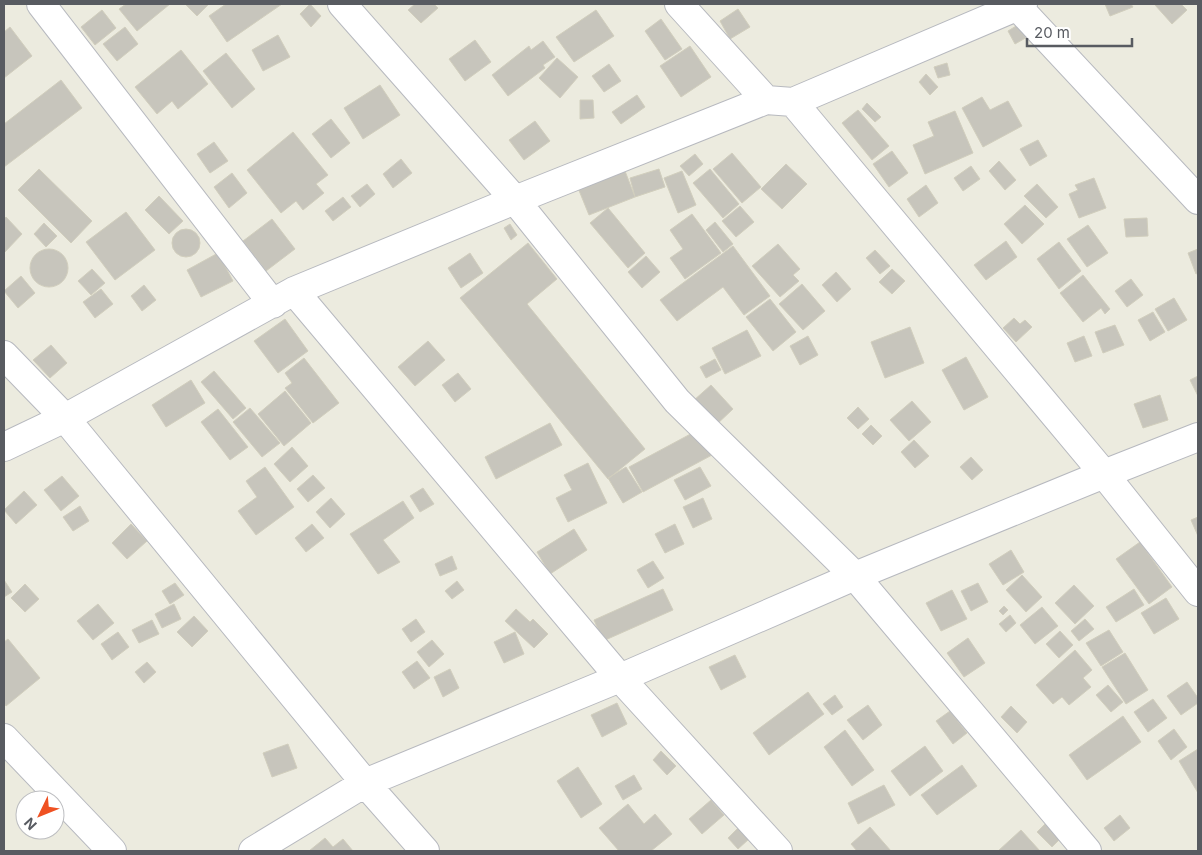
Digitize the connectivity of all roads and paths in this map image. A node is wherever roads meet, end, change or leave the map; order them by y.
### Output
1 (40, 4) edge
2 (342, 4) edge
3 (679, 4) edge
4 (1018, 5) edge
5 (766, 100) junction
6 (793, 102) junction
7 (515, 200) junction
8 (1198, 200) edge
9 (283, 298) junction
10 (4, 355) edge
11 (65, 418) junction
12 (1198, 436) edge
13 (4, 447) edge
14 (1104, 474) junction
15 (855, 576) junction
16 (1198, 592) edge
17 (620, 678) junction
18 (4, 738) edge
19 (365, 783) junction
20 (112, 851) edge
21 (253, 851) edge
22 (425, 851) edge
23 (778, 851) edge
24 (1087, 851) edge

1 - 9 street
2 - 7 street
3 - 5 street
4 - 6 street
4 - 8 street
5 - 6 street
5 - 7 street
6 - 14 street
7 - 9 street
7 - 15 street
9 - 11 street
9 - 17 street
10 - 11 street
11 - 13 street
11 - 19 street
12 - 14 street
14 - 15 street
14 - 16 street
15 - 17 street
15 - 24 street
17 - 19 street
17 - 23 street
18 - 20 street
19 - 21 street
19 - 22 street

